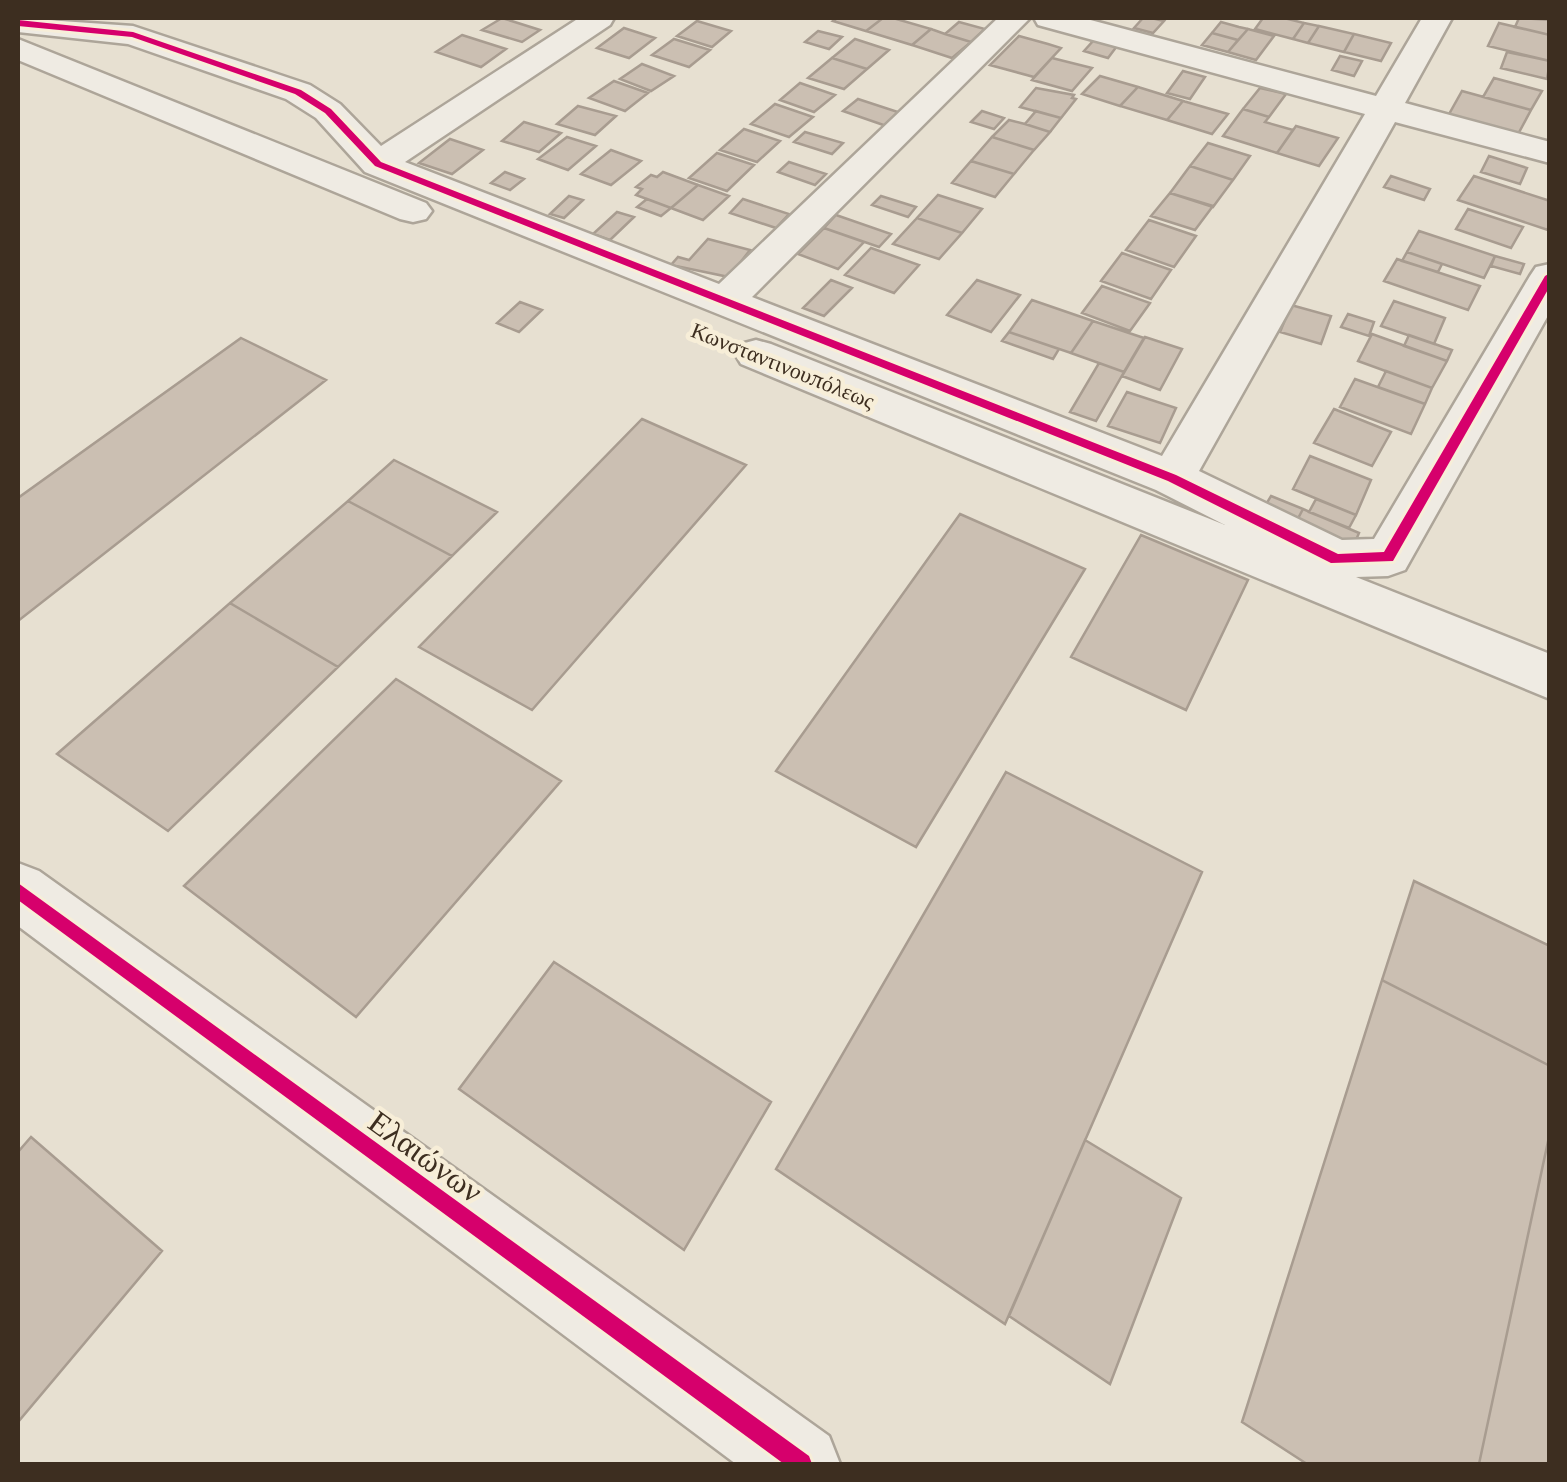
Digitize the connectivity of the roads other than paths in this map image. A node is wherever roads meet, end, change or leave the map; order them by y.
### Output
1 (28, 18) edge
2 (596, 18) edge
3 (1016, 18) edge
4 (1049, 18) edge
5 (1437, 18) edge
6 (18, 23) edge
7 (18, 48) edge
8 (238, 70) junction
9 (1388, 108) junction
10 (170, 109) junction
11 (1550, 153) edge
12 (378, 164) junction
13 (1550, 276) edge
14 (725, 301) junction
15 (1172, 478) junction
16 (1550, 677) edge
17 (18, 891) edge
18 (801, 1464) edge

1 - 6 street
2 - 12 street
3 - 14 street
4 - 9 street
5 - 9 street
6 - 8 street
7 - 10 street, Κωνσταντινουπόλεως
8 - 10 street
8 - 12 street
9 - 11 street
9 - 15 street
10 - 16 street, Κωνσταντινουπόλεως
12 - 14 street
13 - 15 street
14 - 15 street
17 - 18 street, Ελαιώνων

